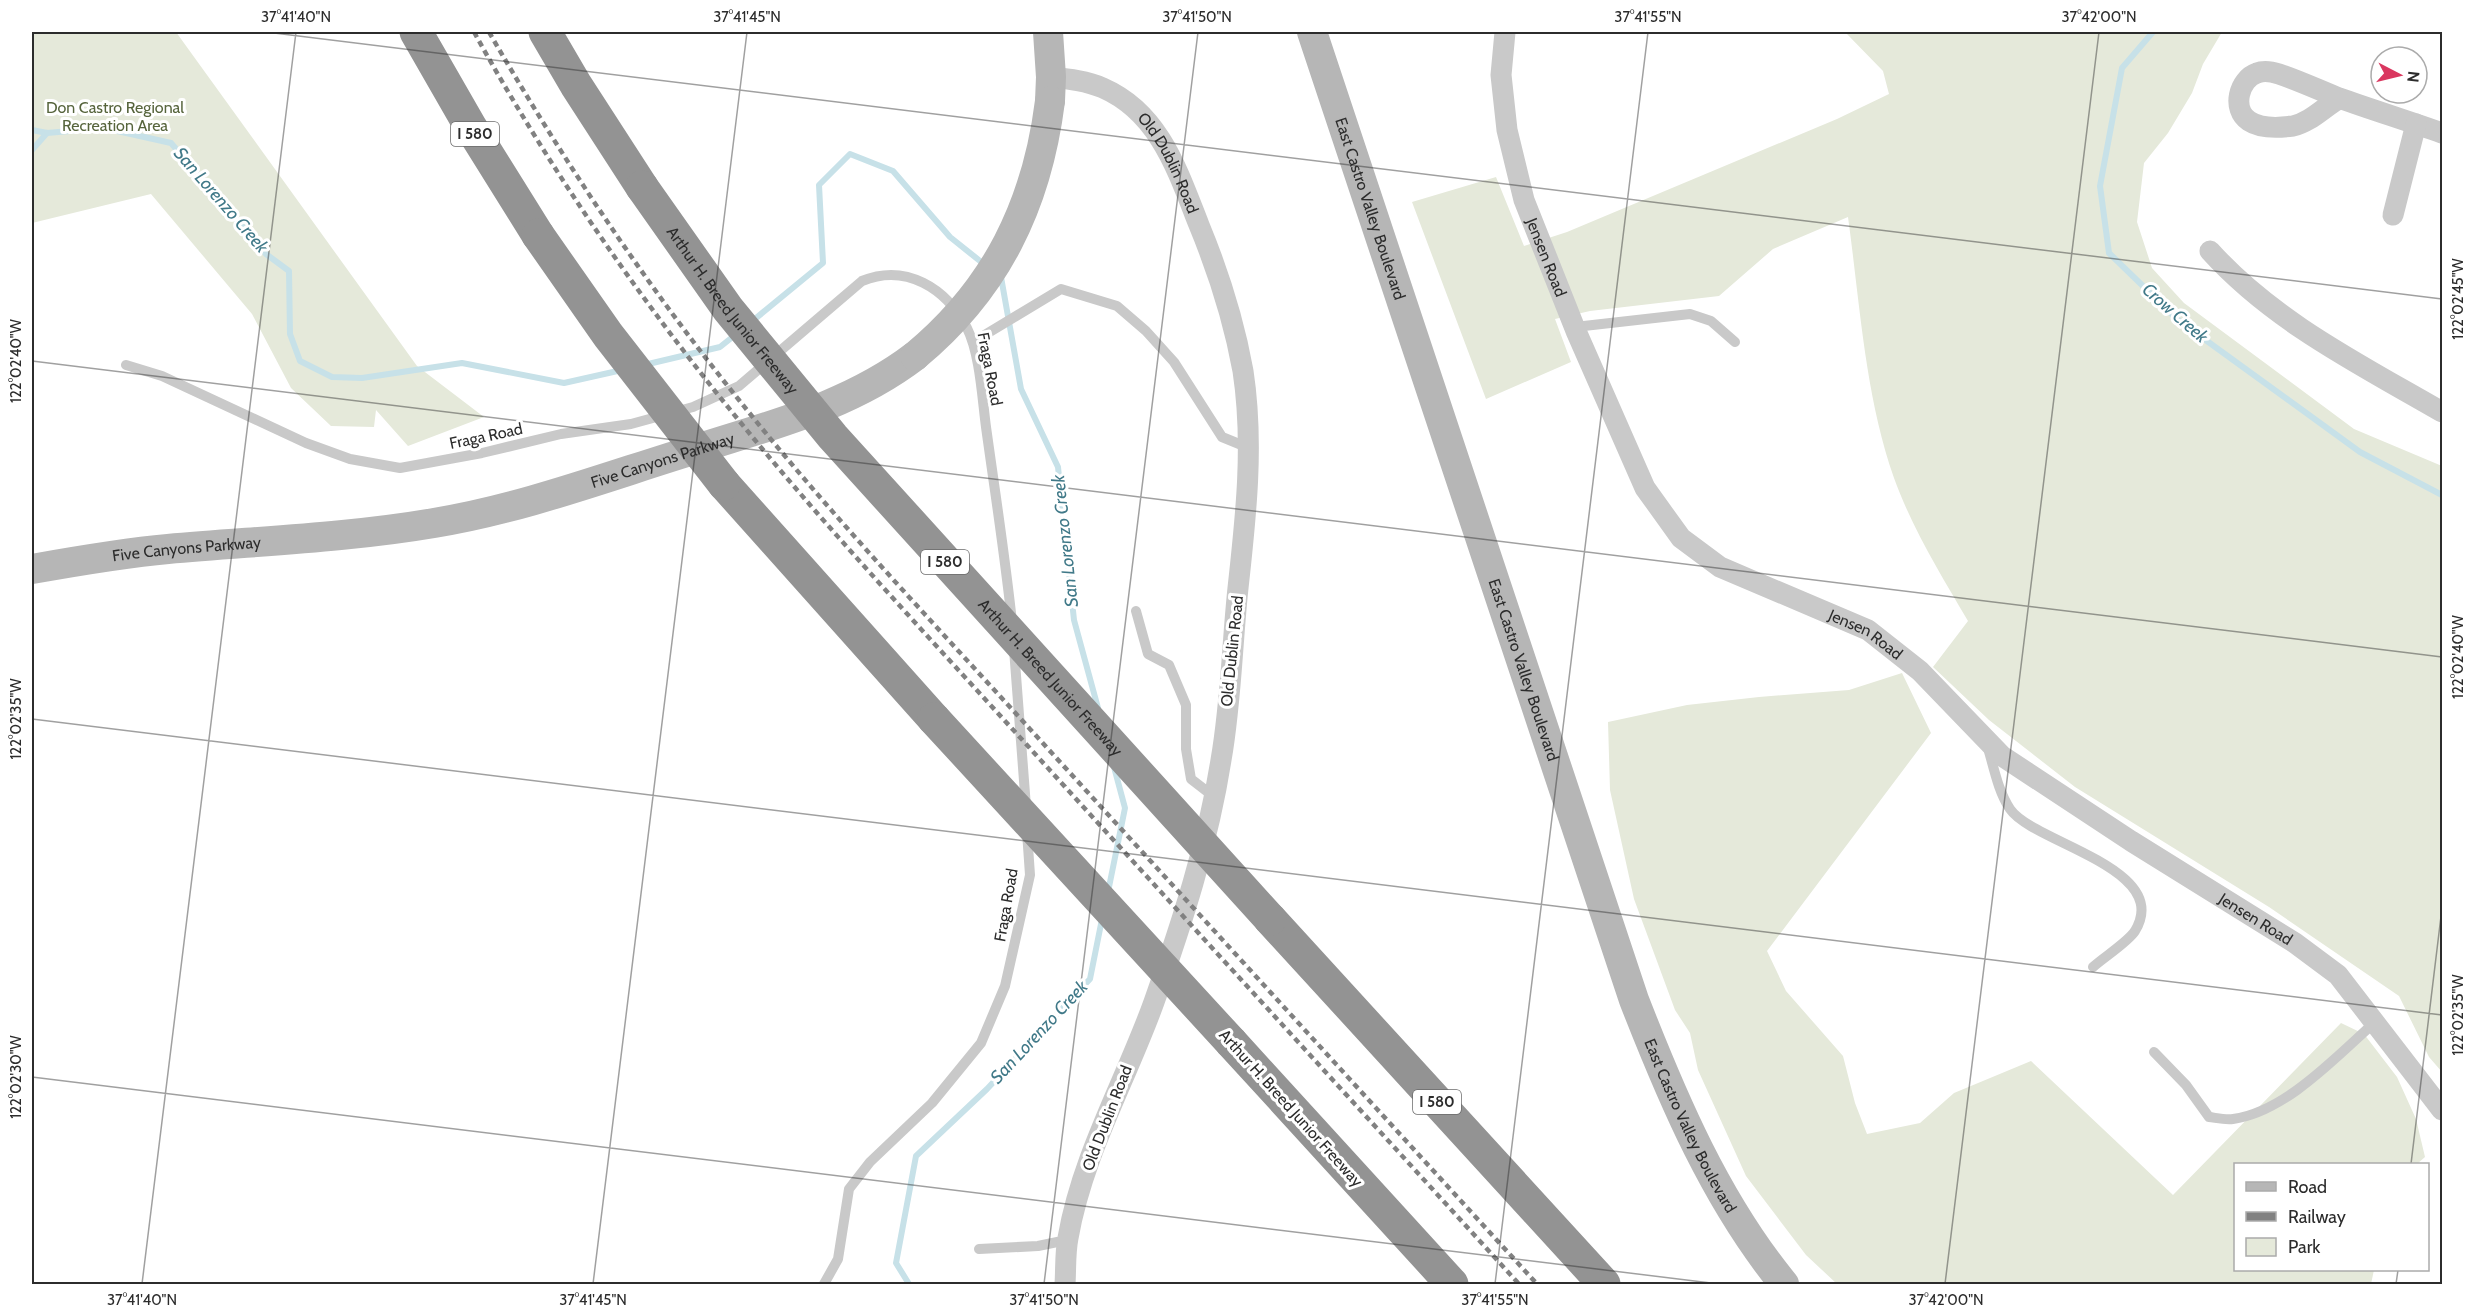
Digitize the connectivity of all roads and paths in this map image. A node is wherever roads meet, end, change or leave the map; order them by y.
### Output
1 (416, 32) edge
2 (545, 32) edge
3 (1048, 32) edge
4 (1312, 32) edge
5 (1505, 32) edge
6 (1051, 89) junction
7 (2340, 98) dead end
8 (2416, 124) junction
9 (2442, 133) edge
10 (2393, 215) dead end
11 (2210, 251) dead end
12 (1575, 327) junction
13 (973, 342) junction
14 (1735, 342) dead end
15 (126, 365) dead end
16 (2442, 412) edge
17 (1249, 448) junction
18 (32, 569) edge
19 (1136, 611) dead end
20 (1986, 739) junction
21 (1213, 796) junction
22 (2094, 967) dead end
23 (2374, 1023) junction
24 (2154, 1052) dead end
25 (2442, 1110) edge
26 (1067, 1240) junction
27 (979, 1249) dead end
28 (824, 1284) edge
29 (1065, 1284) edge
30 (1452, 1284) edge
31 (1604, 1284) edge
32 (1784, 1284) edge

1 - 30 highway, Arthur H. Breed Junior Freeway / I 580, bridge
2 - 31 highway, Arthur H. Breed Junior Freeway / I 580, bridge
3 - 6 main road, Five Canyons Parkway
4 - 32 main road, East Castro Valley Boulevard
5 - 12 street, Jensen Road
6 - 17 street, Old Dublin Road
6 - 18 main road, Five Canyons Parkway, bridge
7 - 8 street
8 - 9 street
8 - 10 street
11 - 16 street
12 - 14 lane
12 - 20 street, Jensen Road
13 - 15 lane, Fraga Road
13 - 17 lane
13 - 28 lane, Fraga Road
17 - 21 street, Old Dublin Road
19 - 21 lane
20 - 22 lane
20 - 23 street, Jensen Road
21 - 26 street, Old Dublin Road
23 - 24 lane
23 - 25 street, Jensen Road
26 - 27 lane
26 - 29 street, Old Dublin Road

